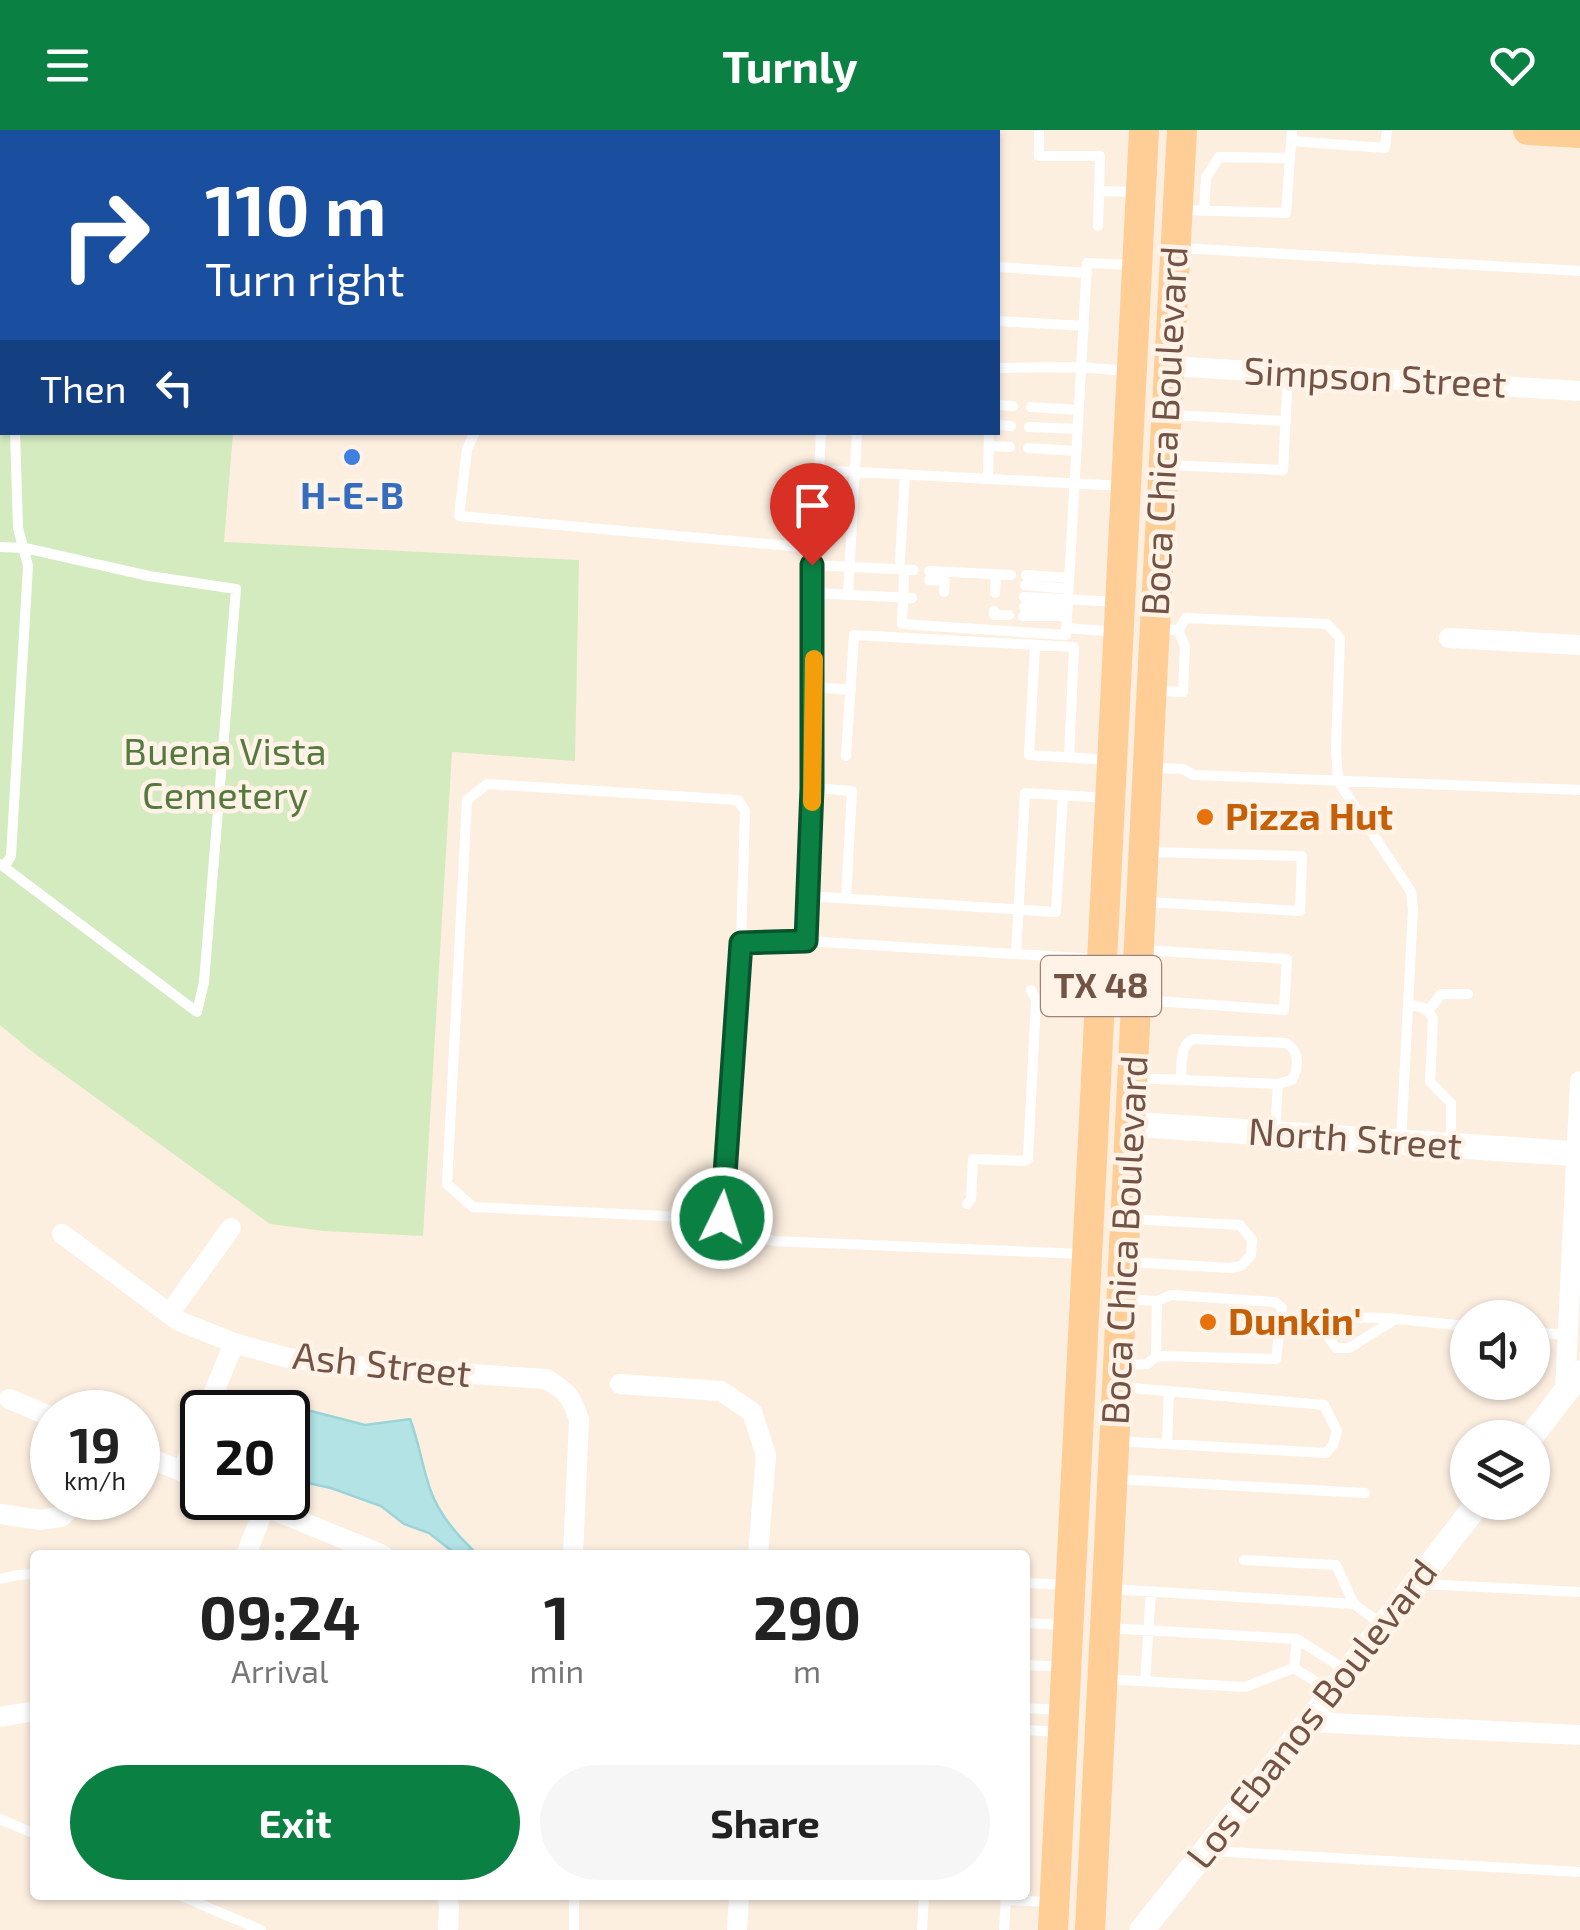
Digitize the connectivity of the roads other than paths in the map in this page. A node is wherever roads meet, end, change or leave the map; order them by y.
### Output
1 (1039, 130) edge
2 (1144, 130) edge
3 (1182, 130) edge
4 (1387, 130) edge
5 (1528, 130) edge
6 (1580, 133) edge
7 (1292, 136) edge
8 (1290, 158) junction
9 (1099, 191) junction
10 (1141, 192) junction
11 (1191, 210) junction
12 (1098, 226) dead end
13 (1176, 247) junction
14 (1137, 266) junction
15 (1000, 267) edge
16 (1580, 271) edge
17 (1087, 273) junction
18 (1000, 322) edge
19 (1084, 326) junction
20 (1169, 366) junction
21 (1081, 367) junction
22 (1000, 368) edge
23 (1132, 371) junction
24 (1288, 373) junction
25 (1580, 390) edge
26 (1000, 406) edge
27 (1013, 406) dead end
28 (1031, 406) dead end
29 (1078, 410) junction
30 (1166, 415) junction
31 (1286, 421) junction
32 (1000, 426) edge
33 (1012, 426) dead end
34 (1029, 427) dead end
35 (1077, 429) junction
36 (15, 435) edge
37 (474, 435) edge
38 (821, 435) edge
39 (856, 435) edge
40 (989, 435) edge
41 (989, 446) junction
42 (1010, 447) dead end
43 (1028, 448) dead end
44 (1076, 451) junction
45 (1164, 465) junction
46 (820, 470) junction
47 (855, 471) junction
48 (905, 474) junction
49 (988, 478) junction
50 (1074, 482) junction
51 (1126, 486) junction
52 (0, 547) edge
53 (25, 548) junction
54 (812, 548) junction
55 (900, 562) dead end
56 (812, 565) junction
57 (849, 567) junction
58 (1011, 580) dead end
59 (944, 591) dead end
60 (908, 593) junction
61 (813, 594) junction
62 (848, 595) junction
63 (1024, 596) junction
64 (1068, 603) junction
65 (994, 610) dead end
66 (1009, 615) dead end
67 (1119, 617) junction
68 (1166, 629) junction
69 (1449, 638) dead end
70 (1035, 645) junction
71 (1580, 645) edge
72 (814, 687) junction
73 (851, 690) junction
74 (846, 756) dead end
75 (1068, 757) junction
76 (1112, 760) junction
77 (1148, 768) junction
78 (1338, 781) junction
79 (812, 788) junction
80 (1580, 790) edge
81 (1062, 796) junction
82 (1110, 798) junction
83 (1143, 852) junction
84 (1108, 855) junction
85 (2, 865) edge
86 (808, 896) junction
87 (846, 898) junction
88 (1141, 902) junction
89 (1018, 910) junction
90 (806, 941) junction
91 (741, 943) junction
92 (1138, 950) junction
93 (1016, 954) junction
94 (1102, 960) junction
95 (1030, 990) dead end
96 (1468, 994) dead end
97 (1136, 1000) junction
98 (1408, 1005) junction
99 (1429, 1010) junction
100 (1133, 1078) junction
101 (1181, 1080) junction
102 (1580, 1080) edge
103 (1404, 1081) junction
104 (1430, 1082) junction
105 (1278, 1084) junction
106 (1130, 1124) junction
107 (1274, 1134) junction
108 (1093, 1142) junction
109 (1402, 1142) junction
110 (1450, 1146) junction
111 (1578, 1154) edge
112 (967, 1204) dead end
113 (722, 1218) junction
114 (1125, 1219) junction
115 (231, 1228) dead end
116 (62, 1234) dead end
117 (1087, 1254) junction
118 (1123, 1262) junction
119 (1122, 1299) junction
120 (1157, 1301) junction
121 (170, 1314) junction
122 (1394, 1320) junction
123 (1450, 1325) edge
124 (1550, 1334) edge
125 (1568, 1335) junction
126 (234, 1343) junction
127 (1156, 1357) junction
128 (1572, 1382) edge
129 (620, 1384) dead end
130 (215, 1390) edge
131 (1169, 1391) junction
132 (9, 1399) dead end
133 (1117, 1402) junction
134 (30, 1408) edge
135 (1544, 1420) edge
136 (1167, 1443) junction
137 (1113, 1479) junction
138 (1364, 1493) dead end
139 (0, 1514) edge
140 (30, 1518) edge
141 (260, 1520) edge
142 (299, 1520) edge
143 (1465, 1520) edge
144 (248, 1550) edge
145 (371, 1550) edge
146 (573, 1550) edge
147 (758, 1550) edge
148 (1244, 1560) dead end
149 (30, 1574) edge
150 (0, 1579) edge
151 (1030, 1583) edge
152 (1416, 1584) junction
153 (1070, 1586) junction
154 (1108, 1589) junction
155 (1151, 1592) junction
156 (1580, 1592) edge
157 (1354, 1604) junction
158 (1030, 1623) edge
159 (1068, 1625) junction
160 (1383, 1626) junction
161 (1105, 1628) junction
162 (1148, 1630) junction
163 (1297, 1640) junction
164 (1030, 1666) edge
165 (1066, 1667) junction
166 (1294, 1668) junction
167 (1103, 1679) junction
168 (1145, 1681) junction
169 (1340, 1681) junction
170 (1030, 1710) edge
171 (30, 1712) edge
172 (0, 1718) edge
173 (1064, 1721) junction
174 (1308, 1722) junction
175 (1030, 1729) edge
176 (1580, 1735) edge
177 (0, 1819) edge
178 (30, 1832) edge
179 (1204, 1850) junction
180 (1580, 1872) edge
181 (191, 1900) edge
182 (448, 1900) edge
183 (574, 1900) edge
184 (739, 1900) edge
185 (924, 1900) edge
186 (1006, 1900) edge
187 (1014, 1900) edge
188 (1054, 1916) edge
189 (1140, 1928) edge
190 (261, 1930) edge
191 (448, 1930) edge
192 (574, 1930) edge
193 (738, 1930) edge
194 (922, 1930) edge
195 (1004, 1930) edge
196 (1090, 1930) edge

1 - 9 lane
2 - 10 main road, Boca Chica Boulevard / TX 48
3 - 11 main road, Boca Chica Boulevard / TX 48
4 - 7 lane
5 - 6 main road
7 - 8 lane
8 - 11 lane
8 - 11 lane
9 - 10 lane
9 - 12 lane
10 - 14 main road, Boca Chica Boulevard / TX 48
11 - 13 main road, Boca Chica Boulevard / TX 48
13 - 16 lane
13 - 20 main road, Boca Chica Boulevard / TX 48
14 - 17 lane
14 - 23 main road, Boca Chica Boulevard / TX 48
15 - 17 lane
17 - 19 lane
18 - 19 lane
19 - 21 lane
20 - 24 street, Simpson Street
20 - 30 main road, Boca Chica Boulevard / TX 48
21 - 22 lane
21 - 23 lane
21 - 29 lane
23 - 51 main road, Boca Chica Boulevard / TX 48
24 - 25 street, Simpson Street
24 - 31 lane
26 - 27 lane
28 - 29 lane
29 - 35 lane
30 - 31 lane
30 - 45 main road, Boca Chica Boulevard / TX 48
31 - 45 lane
32 - 33 lane
34 - 35 lane
35 - 44 lane
36 - 53 lane
37 - 54 lane
38 - 46 lane
39 - 47 lane
40 - 41 lane
41 - 42 lane
41 - 49 lane
43 - 44 lane
44 - 50 lane
45 - 68 main road, Boca Chica Boulevard / TX 48
46 - 47 lane
46 - 54 lane
47 - 48 lane
47 - 57 lane
48 - 49 lane
48 - 55 lane
49 - 50 lane
50 - 51 lane
50 - 64 lane
51 - 67 main road, Boca Chica Boulevard / TX 48
52 - 53 lane
53 - 85 lane
53 - 85 lane
54 - 56 lane
56 - 57 lane
56 - 61 lane
57 - 60 lane
57 - 62 lane
58 - 59 lane
60 - 62 lane
60 - 64 lane
61 - 62 lane
61 - 72 lane
63 - 64 lane
63 - 64 lane
63 - 64 lane
64 - 67 lane
64 - 67 lane
65 - 66 lane
67 - 76 main road, Boca Chica Boulevard / TX 48
68 - 77 main road, Boca Chica Boulevard / TX 48
68 - 78 lane
69 - 71 street
70 - 73 lane
70 - 75 lane
70 - 75 lane
72 - 73 lane
72 - 79 lane
73 - 74 lane
75 - 76 lane
76 - 82 main road, Boca Chica Boulevard / TX 48
77 - 78 lane
77 - 83 main road, Boca Chica Boulevard / TX 48
78 - 80 lane
78 - 98 lane
79 - 86 lane
79 - 87 lane
81 - 82 lane
81 - 89 lane
81 - 89 lane
82 - 84 main road, Boca Chica Boulevard / TX 48
83 - 88 main road, Boca Chica Boulevard / TX 48
83 - 88 lane
84 - 94 main road, Boca Chica Boulevard / TX 48
84 - 106 main road
86 - 87 lane
86 - 90 lane
87 - 89 lane
88 - 92 main road, Boca Chica Boulevard / TX 48
89 - 93 lane
90 - 91 lane
90 - 93 lane
91 - 113 lane
91 - 113 lane
92 - 97 main road, Boca Chica Boulevard / TX 48
92 - 97 lane
93 - 94 lane
94 - 108 main road, Boca Chica Boulevard / TX 48
95 - 112 lane
96 - 99 lane
97 - 100 main road, Boca Chica Boulevard / TX 48
98 - 99 lane
98 - 103 lane
99 - 104 lane
100 - 101 lane
100 - 106 main road, Boca Chica Boulevard / TX 48
101 - 105 lane
101 - 105 lane
102 - 111 street
103 - 104 lane
103 - 109 lane
104 - 110 lane
105 - 107 lane
106 - 107 street, North Street
106 - 114 main road, Boca Chica Boulevard / TX 48
107 - 109 street, North Street
108 - 117 main road, Boca Chica Boulevard / TX 48
108 - 133 main road
109 - 110 street, North Street
110 - 111 street, North Street
111 - 125 street
113 - 117 lane
114 - 118 main road, Boca Chica Boulevard / TX 48
114 - 118 lane
115 - 121 street
116 - 121 street, Ash Street
117 - 153 main road, Boca Chica Boulevard / TX 48
118 - 119 main road, Boca Chica Boulevard / TX 48
119 - 120 lane
119 - 133 main road, Boca Chica Boulevard / TX 48
120 - 127 lane
120 - 127 lane
121 - 126 street, Ash Street
122 - 122 lane
122 - 123 lane
124 - 125 lane
125 - 128 street
126 - 130 street
126 - 146 street, Ash Street
127 - 133 lane
128 - 135 street
129 - 147 street
131 - 133 lane
131 - 136 lane
131 - 136 lane
132 - 134 street
133 - 136 lane
133 - 137 main road, Boca Chica Boulevard / TX 48
137 - 138 lane
137 - 154 main road, Boca Chica Boulevard / TX 48
139 - 140 street
141 - 144 street
142 - 145 street
143 - 152 street, Los Ebanos Boulevard
148 - 157 lane
149 - 150 lane
151 - 153 lane
152 - 156 lane
152 - 160 street, Los Ebanos Boulevard
153 - 159 main road, Boca Chica Boulevard / TX 48
154 - 155 lane
154 - 161 main road, Boca Chica Boulevard / TX 48
155 - 157 lane
155 - 162 lane
157 - 160 lane
158 - 159 lane
159 - 165 main road, Boca Chica Boulevard / TX 48
160 - 169 street, Los Ebanos Boulevard
161 - 162 lane
161 - 167 main road, Boca Chica Boulevard / TX 48
162 - 163 lane
162 - 168 lane
163 - 166 lane
163 - 169 lane
164 - 165 lane
165 - 173 main road, Boca Chica Boulevard / TX 48
166 - 168 lane
166 - 169 lane
167 - 168 lane
167 - 196 main road, Boca Chica Boulevard / TX 48
169 - 174 street, Los Ebanos Boulevard
170 - 173 lane
171 - 172 street
173 - 175 lane
173 - 188 main road, Boca Chica Boulevard / TX 48
174 - 176 street
174 - 179 street, Los Ebanos Boulevard
177 - 178 lane
179 - 180 lane
179 - 189 street, Los Ebanos Boulevard
181 - 190 lane
182 - 191 street
183 - 192 lane
184 - 193 street
185 - 194 lane
186 - 195 lane
187 - 188 lane

